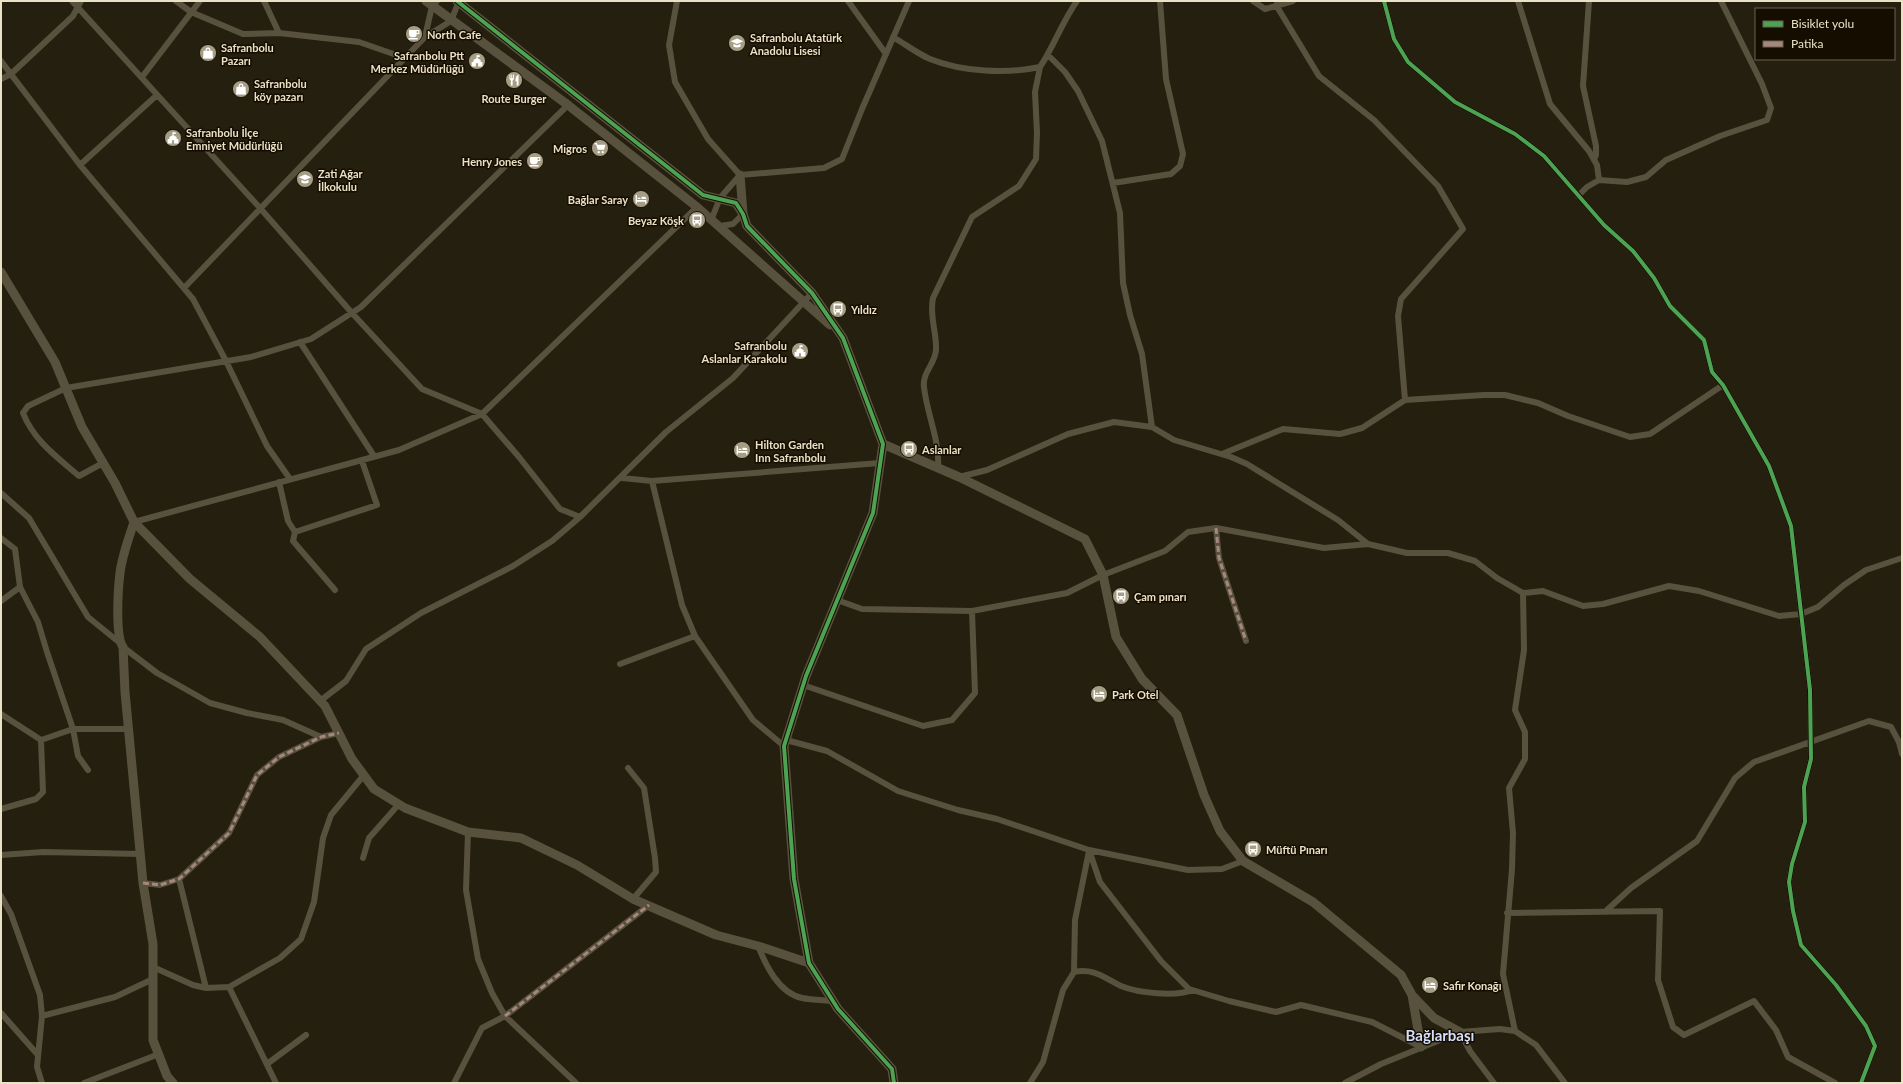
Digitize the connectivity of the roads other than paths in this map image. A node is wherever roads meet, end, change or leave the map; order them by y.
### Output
1 (72, 1) edge
2 (176, 1) edge
3 (200, 1) edge
4 (264, 1) edge
5 (458, 1) edge
6 (677, 1) edge
7 (848, 1) edge
8 (909, 1) edge
9 (1077, 1) edge
10 (1160, 1) edge
11 (1253, 1) edge
12 (1293, 1) edge
13 (1384, 1) edge
14 (1518, 1) edge
15 (1589, 1) edge
16 (1721, 1) edge
17 (1285, 2) edge
18 (431, 3) edge
19 (79, 4) edge
20 (1276, 5) junction
21 (191, 12) junction
22 (451, 20) junction
23 (279, 33) junction
24 (425, 37) junction
25 (893, 37) junction
26 (886, 54) junction
27 (1048, 55) junction
28 (405, 58) junction
29 (1, 61) edge
30 (1040, 67) junction
31 (12, 74) junction
32 (142, 77) junction
33 (1, 79) edge
34 (157, 95) junction
35 (568, 105) junction
36 (1594, 160) junction
37 (80, 165) junction
38 (740, 175) junction
39 (1599, 180) junction
40 (1112, 183) junction
41 (1578, 196) junction
42 (720, 198) junction
43 (697, 207) junction
44 (260, 208) junction
45 (743, 214) junction
46 (712, 218) junction
47 (720, 226) junction
48 (1, 272) edge
49 (184, 288) junction
50 (812, 293) junction
51 (805, 302) junction
52 (352, 313) junction
53 (843, 338) junction
54 (300, 342) junction
55 (226, 361) junction
56 (1723, 385) junction
57 (66, 388) junction
58 (1405, 400) junction
59 (482, 414) junction
60 (1152, 427) junction
61 (883, 444) junction
62 (1222, 454) junction
63 (374, 456) junction
64 (362, 461) junction
65 (103, 462) junction
66 (880, 463) junction
67 (938, 468) junction
68 (959, 477) junction
69 (622, 478) junction
70 (290, 479) junction
71 (652, 481) junction
72 (279, 482) junction
73 (1, 493) edge
74 (580, 517) junction
75 (134, 522) junction
76 (1216, 528) junction
77 (295, 532) junction
78 (1, 538) edge
79 (1368, 544) junction
80 (1902, 558) edge
81 (1103, 575) junction
82 (20, 587) junction
83 (335, 590) dead end
84 (1523, 593) junction
85 (837, 600) junction
86 (1, 601) edge
87 (972, 611) junction
88 (1801, 614) junction
89 (695, 636) junction
90 (1246, 640) dead end
91 (122, 645) junction
92 (620, 664) dead end
93 (803, 685) junction
94 (320, 701) junction
95 (1, 714) edge
96 (73, 729) junction
97 (129, 729) junction
98 (339, 733) junction
99 (321, 737) junction
100 (41, 740) junction
101 (785, 743) junction
102 (1811, 743) junction
103 (1902, 754) edge
104 (628, 768) dead end
105 (88, 770) dead end
106 (364, 776) junction
107 (398, 804) junction
108 (1, 809) edge
109 (468, 832) junction
110 (1090, 850) junction
111 (140, 854) junction
112 (1, 855) edge
113 (363, 858) dead end
114 (1243, 861) junction
115 (179, 879) junction
116 (143, 883) junction
117 (1, 896) edge
118 (633, 899) junction
119 (649, 905) junction
120 (1607, 910) junction
121 (1507, 912) junction
122 (758, 946) junction
123 (809, 963) junction
124 (153, 967) junction
125 (1074, 972) junction
126 (153, 979) junction
127 (229, 987) junction
128 (206, 988) junction
129 (1192, 990) junction
130 (1412, 995) junction
131 (833, 1001) junction
132 (1, 1013) edge
133 (42, 1016) junction
134 (505, 1016) junction
135 (1515, 1031) junction
136 (1460, 1032) junction
137 (306, 1035) dead end
138 (1421, 1047) junction
139 (159, 1054) junction
140 (38, 1055) junction
141 (267, 1064) junction
142 (42, 1083) edge
143 (84, 1083) edge
144 (173, 1083) edge
145 (276, 1083) edge
146 (454, 1083) edge
147 (576, 1083) edge
148 (894, 1083) edge
149 (1030, 1083) edge
150 (1345, 1083) edge
151 (1494, 1083) edge
152 (1565, 1083) edge
153 (1835, 1083) edge
154 (1861, 1083) edge

1 - 19 street
2 - 21 street
3 - 21 street
4 - 23 street
5 - 22 street
5 - 42 street
6 - 38 street
7 - 26 street
8 - 25 street
9 - 27 street
10 - 40 street
11 - 20 street
12 - 17 street
13 - 41 street
14 - 36 street
15 - 36 street
16 - 39 street
17 - 20 street
18 - 22 street
18 - 24 street
19 - 31 street
19 - 32 street
20 - 58 street
21 - 23 street
21 - 32 street
22 - 24 street
22 - 35 street
23 - 28 street
24 - 28 street
25 - 26 street
25 - 30 street
26 - 38 street
27 - 30 street
27 - 40 street
28 - 44 street
29 - 31 street
30 - 67 street
31 - 33 street
31 - 37 street
32 - 34 street
34 - 37 street
34 - 44 street
35 - 43 street
35 - 52 street
36 - 39 street
37 - 49 street
38 - 42 street
38 - 45 street
39 - 41 street
40 - 60 street
41 - 56 street
42 - 45 street
42 - 46 street
43 - 46 street
43 - 59 street
44 - 49 street
44 - 52 street
45 - 47 street
45 - 50 street
46 - 47 street
47 - 51 street
48 - 57 street
49 - 55 street
50 - 51 street
50 - 53 street
51 - 53 street
51 - 69 street
52 - 54 street
52 - 59 street
53 - 61 street
54 - 55 street
54 - 63 street
55 - 57 street
55 - 70 street
56 - 58 street
56 - 88 street
57 - 65 street
57 - 65 street
58 - 62 street
59 - 63 street
59 - 74 street
60 - 62 street
60 - 68 street
61 - 66 street
61 - 67 street
62 - 79 street
63 - 64 street
64 - 70 street
64 - 77 street
65 - 75 street
66 - 71 street
66 - 85 street
67 - 68 street
68 - 81 street
69 - 71 street
69 - 74 street
70 - 72 street
71 - 89 street
72 - 75 street
72 - 77 street
73 - 91 street
74 - 94 street
75 - 91 street
75 - 94 street
76 - 79 street
76 - 81 street
76 - 90 street
77 - 83 street
78 - 82 street
79 - 84 street
80 - 88 street
81 - 87 street
81 - 114 street
82 - 86 street
82 - 96 street
84 - 88 street
84 - 121 street
85 - 87 street
85 - 93 street
87 - 93 street
88 - 102 street
89 - 92 street
89 - 101 street
91 - 97 street
91 - 99 street
93 - 101 street
94 - 98 street
95 - 100 street
96 - 97 street
96 - 100 street
96 - 105 street
97 - 111 street
98 - 99 street
98 - 106 street
99 - 115 street
100 - 108 street
101 - 110 street
101 - 123 street
102 - 103 street
102 - 120 street
102 - 154 street
104 - 118 street
106 - 107 street
106 - 127 street
107 - 109 street
107 - 113 street
109 - 118 street
109 - 134 street
110 - 114 street
110 - 125 street
110 - 129 street
111 - 112 street
111 - 116 street
114 - 130 street
115 - 116 street
115 - 128 street
116 - 124 street
117 - 133 street
118 - 119 street
119 - 122 street
119 - 134 street
120 - 121 street
120 - 153 street
121 - 135 street
122 - 123 street
122 - 131 street
123 - 131 street
124 - 126 street
124 - 128 street
125 - 129 street
125 - 149 street
126 - 133 street
126 - 139 street
127 - 128 street
127 - 141 street
129 - 138 street
130 - 136 street
130 - 138 street
131 - 148 street
132 - 140 street
133 - 140 street
134 - 146 street
134 - 147 street
135 - 136 street
135 - 152 street
136 - 138 street
136 - 151 street
137 - 141 street
138 - 150 street
139 - 143 street
139 - 144 street
140 - 142 street
141 - 145 street

